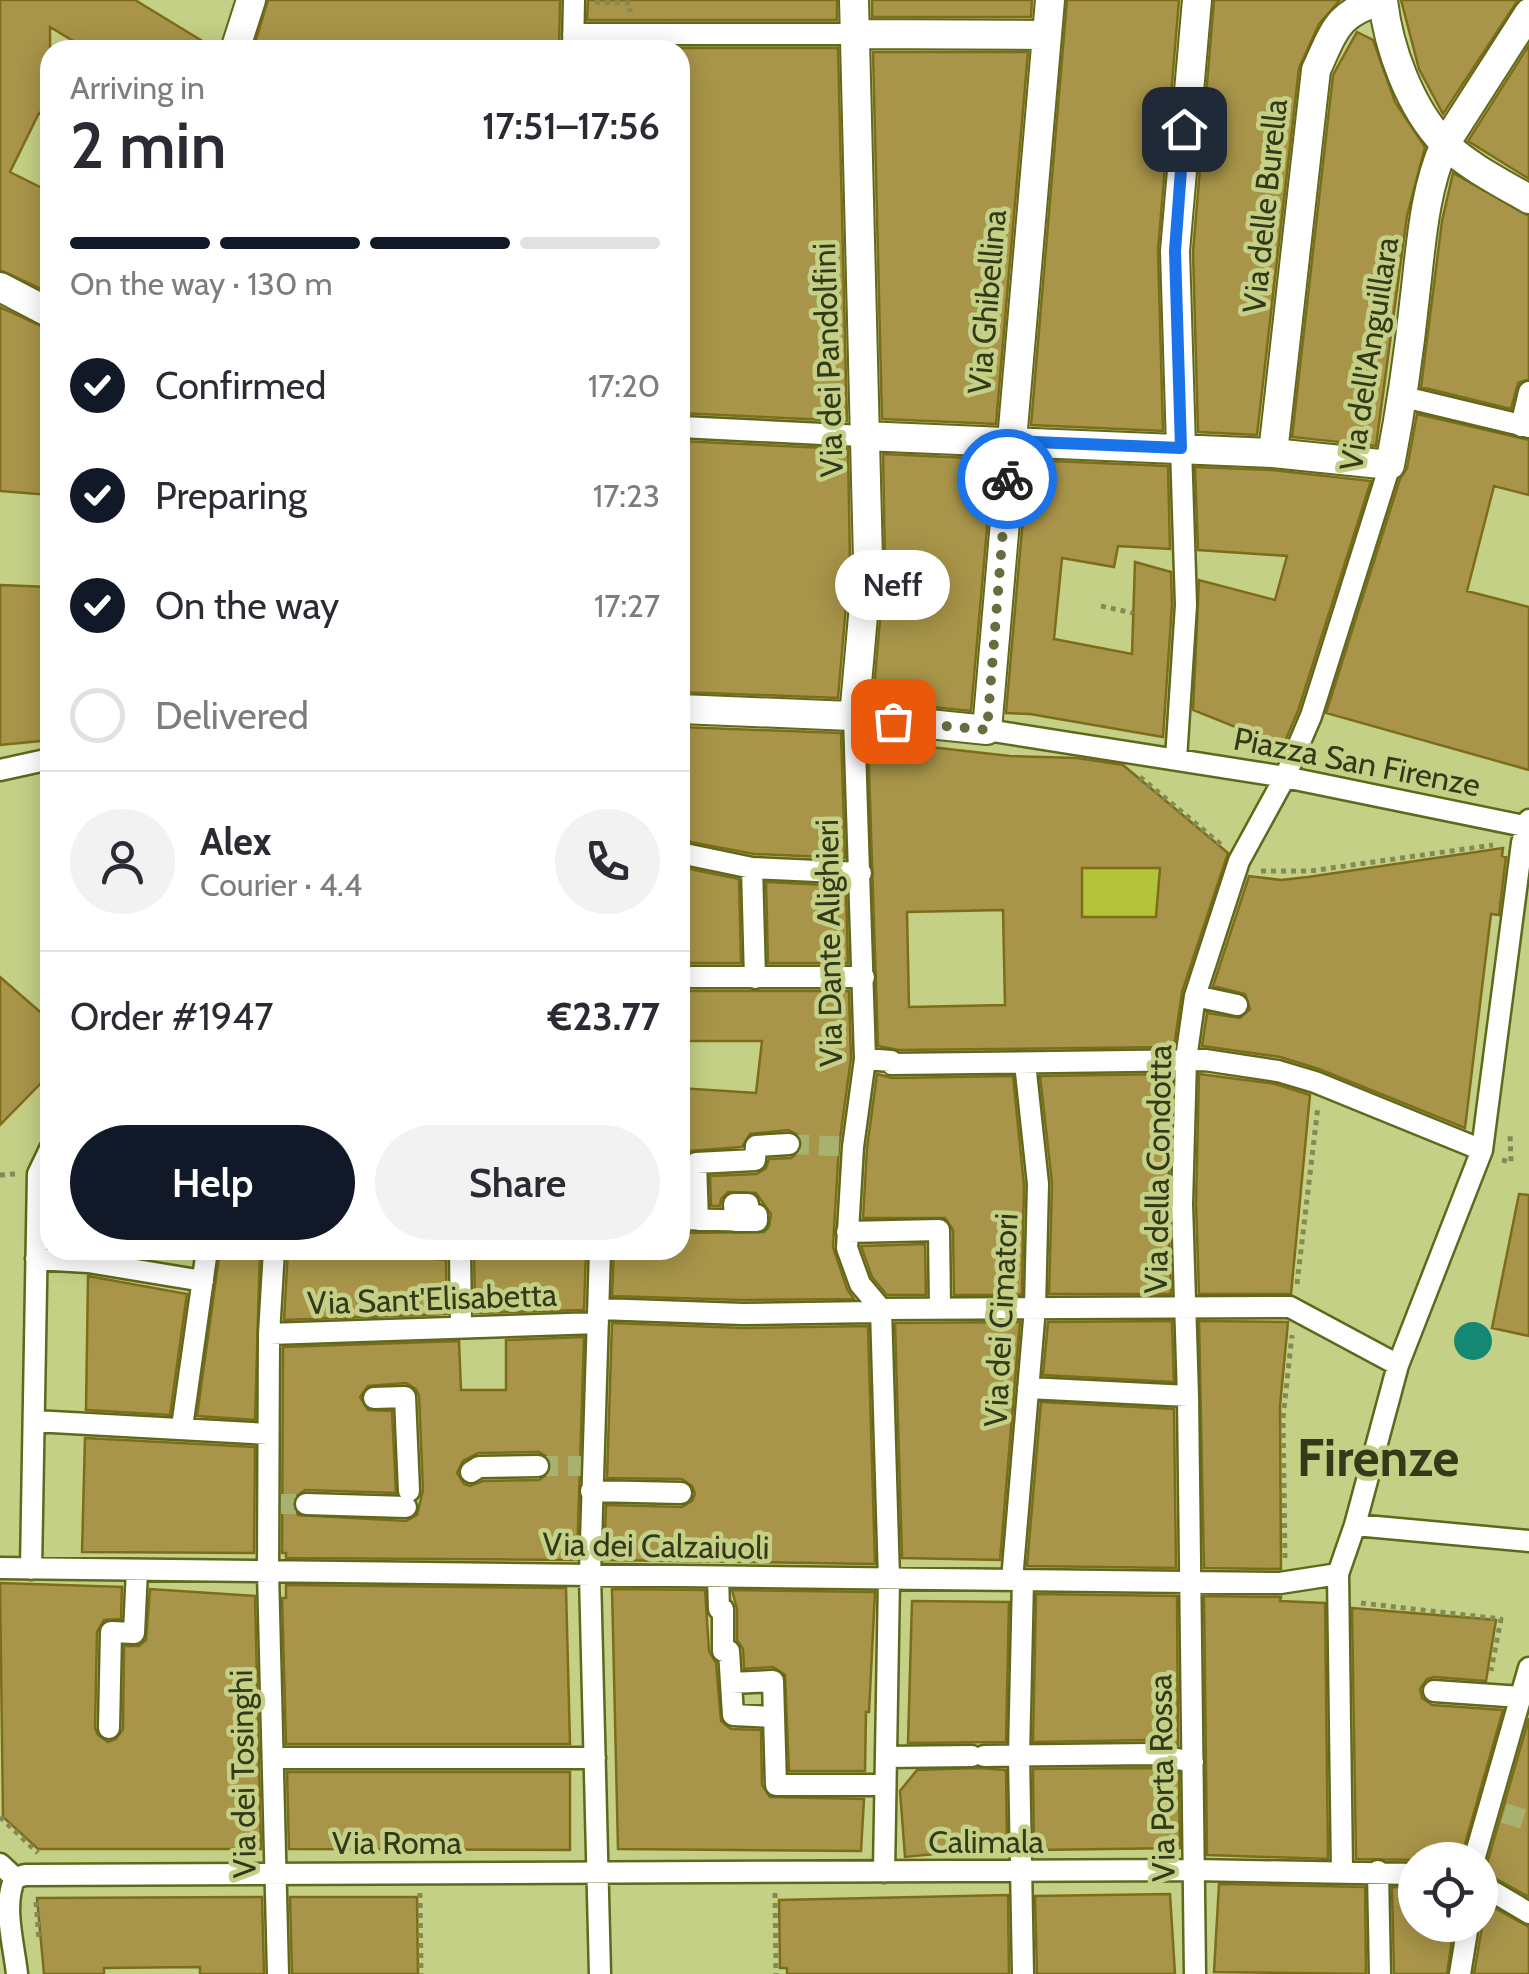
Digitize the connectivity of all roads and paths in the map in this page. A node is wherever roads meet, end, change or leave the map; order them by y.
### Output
1 (250, 0) edge
2 (574, 0) edge
3 (854, 0) edge
4 (1050, 0) edge
5 (1197, 0) edge
6 (1383, 0) edge
7 (1349, 4) edge
8 (1529, 13) edge
9 (628, 26) junction
10 (855, 34) junction
11 (1046, 35) junction
12 (237, 40) edge
13 (573, 40) edge
14 (580, 40) edge
15 (1444, 144) junction
16 (1529, 199) edge
17 (0, 287) edge
18 (40, 309) edge
19 (1529, 392) edge
20 (1404, 397) junction
21 (1525, 426) edge
22 (690, 427) edge
23 (863, 436) junction
24 (1010, 441) junction
25 (1181, 448) junction
26 (1273, 452) junction
27 (1390, 466) junction
28 (1101, 606) dead end
29 (1133, 613) dead end
30 (690, 709) edge
31 (854, 717) junction
32 (987, 730) junction
33 (1176, 760) junction
34 (40, 761) edge
35 (1128, 768) dead end
36 (0, 770) edge
37 (1285, 776) junction
38 (1528, 824) edge
39 (1506, 846) dead end
40 (690, 856) edge
41 (1238, 865) junction
42 (752, 868) junction
43 (860, 873) junction
44 (690, 977) edge
45 (864, 977) junction
46 (755, 978) junction
47 (1195, 996) junction
48 (1237, 1005) dead end
49 (865, 1060) junction
50 (1186, 1060) junction
51 (1025, 1063) junction
52 (1326, 1085) junction
53 (789, 1144) tunnel mouth
54 (1482, 1150) junction
55 (40, 1170) edge
56 (690, 1212) edge
57 (690, 1220) edge
58 (734, 1220) dead end
59 (848, 1230) junction
60 (36, 1259) junction
61 (40, 1259) edge
62 (53, 1260) edge
63 (206, 1260) edge
64 (273, 1260) edge
65 (460, 1260) edge
66 (600, 1260) edge
67 (203, 1281) junction
68 (940, 1308) junction
69 (1036, 1308) junction
70 (1292, 1308) junction
71 (1186, 1309) junction
72 (882, 1311) junction
73 (598, 1316) junction
74 (460, 1327) junction
75 (268, 1334) junction
76 (1398, 1365) junction
77 (1028, 1388) junction
78 (1188, 1396) junction
79 (374, 1398) dead end
80 (34, 1421) junction
81 (182, 1428) junction
82 (268, 1434) junction
83 (538, 1466) tunnel mouth
84 (472, 1472) dead end
85 (591, 1491) junction
86 (681, 1493) dead end
87 (306, 1504) tunnel mouth
88 (1355, 1525) junction
89 (1529, 1542) edge
90 (0, 1568) edge
91 (31, 1569) junction
92 (137, 1570) junction
93 (268, 1572) junction
94 (1338, 1574) junction
95 (590, 1575) junction
96 (718, 1578) junction
97 (889, 1579) junction
98 (1018, 1580) junction
99 (1188, 1582) junction
100 (1283, 1582) junction
101 (1529, 1668) edge
102 (731, 1684) junction
103 (1434, 1690) dead end
104 (1522, 1697) junction
105 (773, 1717) junction
106 (110, 1728) dead end
107 (1019, 1755) junction
108 (886, 1757) junction
109 (274, 1758) junction
110 (594, 1758) junction
111 (1193, 1762) junction
112 (885, 1785) junction
113 (1482, 1842) edge
114 (1194, 1870) junction
115 (8, 1871) edge
116 (1022, 1871) junction
117 (1342, 1871) junction
118 (598, 1872) junction
119 (884, 1872) junction
120 (1378, 1872) junction
121 (276, 1873) junction
122 (777, 1873) junction
123 (1398, 1873) edge
124 (420, 1894) dead end
125 (1498, 1895) edge
126 (35, 1896) dead end
127 (1529, 1914) edge
128 (1465, 1942) edge
129 (40, 1954) dead end
130 (17, 1974) edge
131 (278, 1974) edge
132 (421, 1974) edge
133 (600, 1974) edge
134 (776, 1974) edge
135 (1023, 1974) edge
136 (1195, 1974) edge
137 (1380, 1974) edge
138 (1460, 1974) edge

1 - 12 street
2 - 9 path
2 - 13 street
3 - 10 street, Via dei Pandolfini
4 - 11 street, Via Ghibellina
5 - 25 street
6 - 7 street, Via delle Burella
6 - 15 street
7 - 26 street, Via delle Burella
8 - 15 street, Via dell'Anguillara
9 - 10 street
9 - 14 street
10 - 11 street
10 - 23 street, Via dei Pandolfini
11 - 24 street, Via Ghibellina
15 - 16 street
15 - 20 street, Via dell'Anguillara
17 - 18 street
19 - 21 street
20 - 21 street
20 - 27 street, Via dell'Anguillara
22 - 23 street
23 - 24 street
23 - 31 street, Via dei Pandolfini
24 - 25 street
24 - 32 street, Via Ghibellina
25 - 26 street
25 - 33 street
26 - 27 street
27 - 37 street, Via dell'Anguillara
28 - 29 path
30 - 31 street
31 - 32 street
31 - 43 street, Via Dante Alighieri
32 - 33 street, Piazza San Firenze
33 - 37 street, Piazza San Firenze
34 - 36 street
35 - 41 path
37 - 38 street, Piazza San Firenze
37 - 41 street, Via della Condotta
38 - 54 street
39 - 41 path
40 - 42 street
41 - 47 street, Via della Condotta
42 - 43 street
42 - 46 street
43 - 45 street, Via Dante Alighieri
44 - 46 street
45 - 46 street
45 - 49 street, Via Dante Alighieri
47 - 48 street
47 - 50 street, Via della Condotta
49 - 51 street
49 - 59 street, Via Dante Alighieri
50 - 51 street
50 - 52 street
50 - 71 street, Via della Condotta
51 - 69 street, Via dei Cimatori
52 - 54 street
52 - 70 path
53 - 56 street
54 - 76 street
55 - 60 street
57 - 58 street
59 - 68 street
59 - 72 street, Via Dante Alighieri
60 - 61 street
60 - 80 street
62 - 67 street
63 - 67 street
64 - 75 street, Via dei Tosinghi
65 - 74 street
66 - 73 street
67 - 81 street
68 - 69 street, Via Sant'Elisabetta
68 - 72 street, Via Sant'Elisabetta
69 - 71 street, Via Sant'Elisabetta
69 - 77 street, Via dei Cimatori
70 - 71 street, Via Sant'Elisabetta
70 - 76 street
70 - 100 path
71 - 78 street, Via della Condotta
72 - 73 street, Via Sant'Elisabetta
72 - 97 street
73 - 74 street, Via Sant'Elisabetta
73 - 85 street
74 - 75 street, Via Sant'Elisabetta
75 - 82 street, Via dei Tosinghi
76 - 88 street
77 - 78 street
77 - 98 street, Via dei Cimatori
78 - 99 street, Via della Condotta
79 - 87 street
80 - 81 street
80 - 91 street
81 - 82 street
82 - 93 street, Via dei Tosinghi
83 - 84 street
85 - 86 street
85 - 95 street
88 - 89 street
88 - 94 street
90 - 91 street, Via dei Calzaiuoli
91 - 92 street, Via dei Calzaiuoli
92 - 93 street, Via dei Calzaiuoli
92 - 106 street
93 - 95 street, Via dei Calzaiuoli
93 - 109 street, Via dei Tosinghi
94 - 100 street, Via dei Calzaiuoli
94 - 117 street
95 - 96 street, Via dei Calzaiuoli
95 - 110 street
96 - 97 street, Via dei Calzaiuoli
96 - 102 street
97 - 98 street, Via dei Calzaiuoli
97 - 108 street
98 - 99 street, Via dei Calzaiuoli
98 - 107 street, Via dei Cimatori
99 - 100 street, Via dei Calzaiuoli
99 - 111 street, Via Porta Rossa
101 - 104 street
102 - 105 street
102 - 105 street
103 - 104 street
104 - 113 street
105 - 112 street
107 - 108 street
107 - 111 street
107 - 116 street, Via dei Cimatori
108 - 112 street
109 - 110 street
109 - 121 street, Via dei Tosinghi
110 - 118 street
111 - 114 street, Via Porta Rossa
112 - 119 street
114 - 116 street, Calimala
114 - 117 street, Calimala
114 - 136 street, Via Porta Rossa
115 - 121 street, Via Roma
115 - 130 street
116 - 119 street, Calimala
116 - 135 street, Via dei Cimatori
117 - 120 street, Calimala
118 - 121 street, Via Roma
118 - 122 street, Via Roma
118 - 133 street
119 - 122 street, Calimala
120 - 123 street, Calimala
120 - 137 street
121 - 131 street, Via dei Tosinghi
122 - 134 path
124 - 132 path
125 - 127 street
126 - 129 path
128 - 138 street

